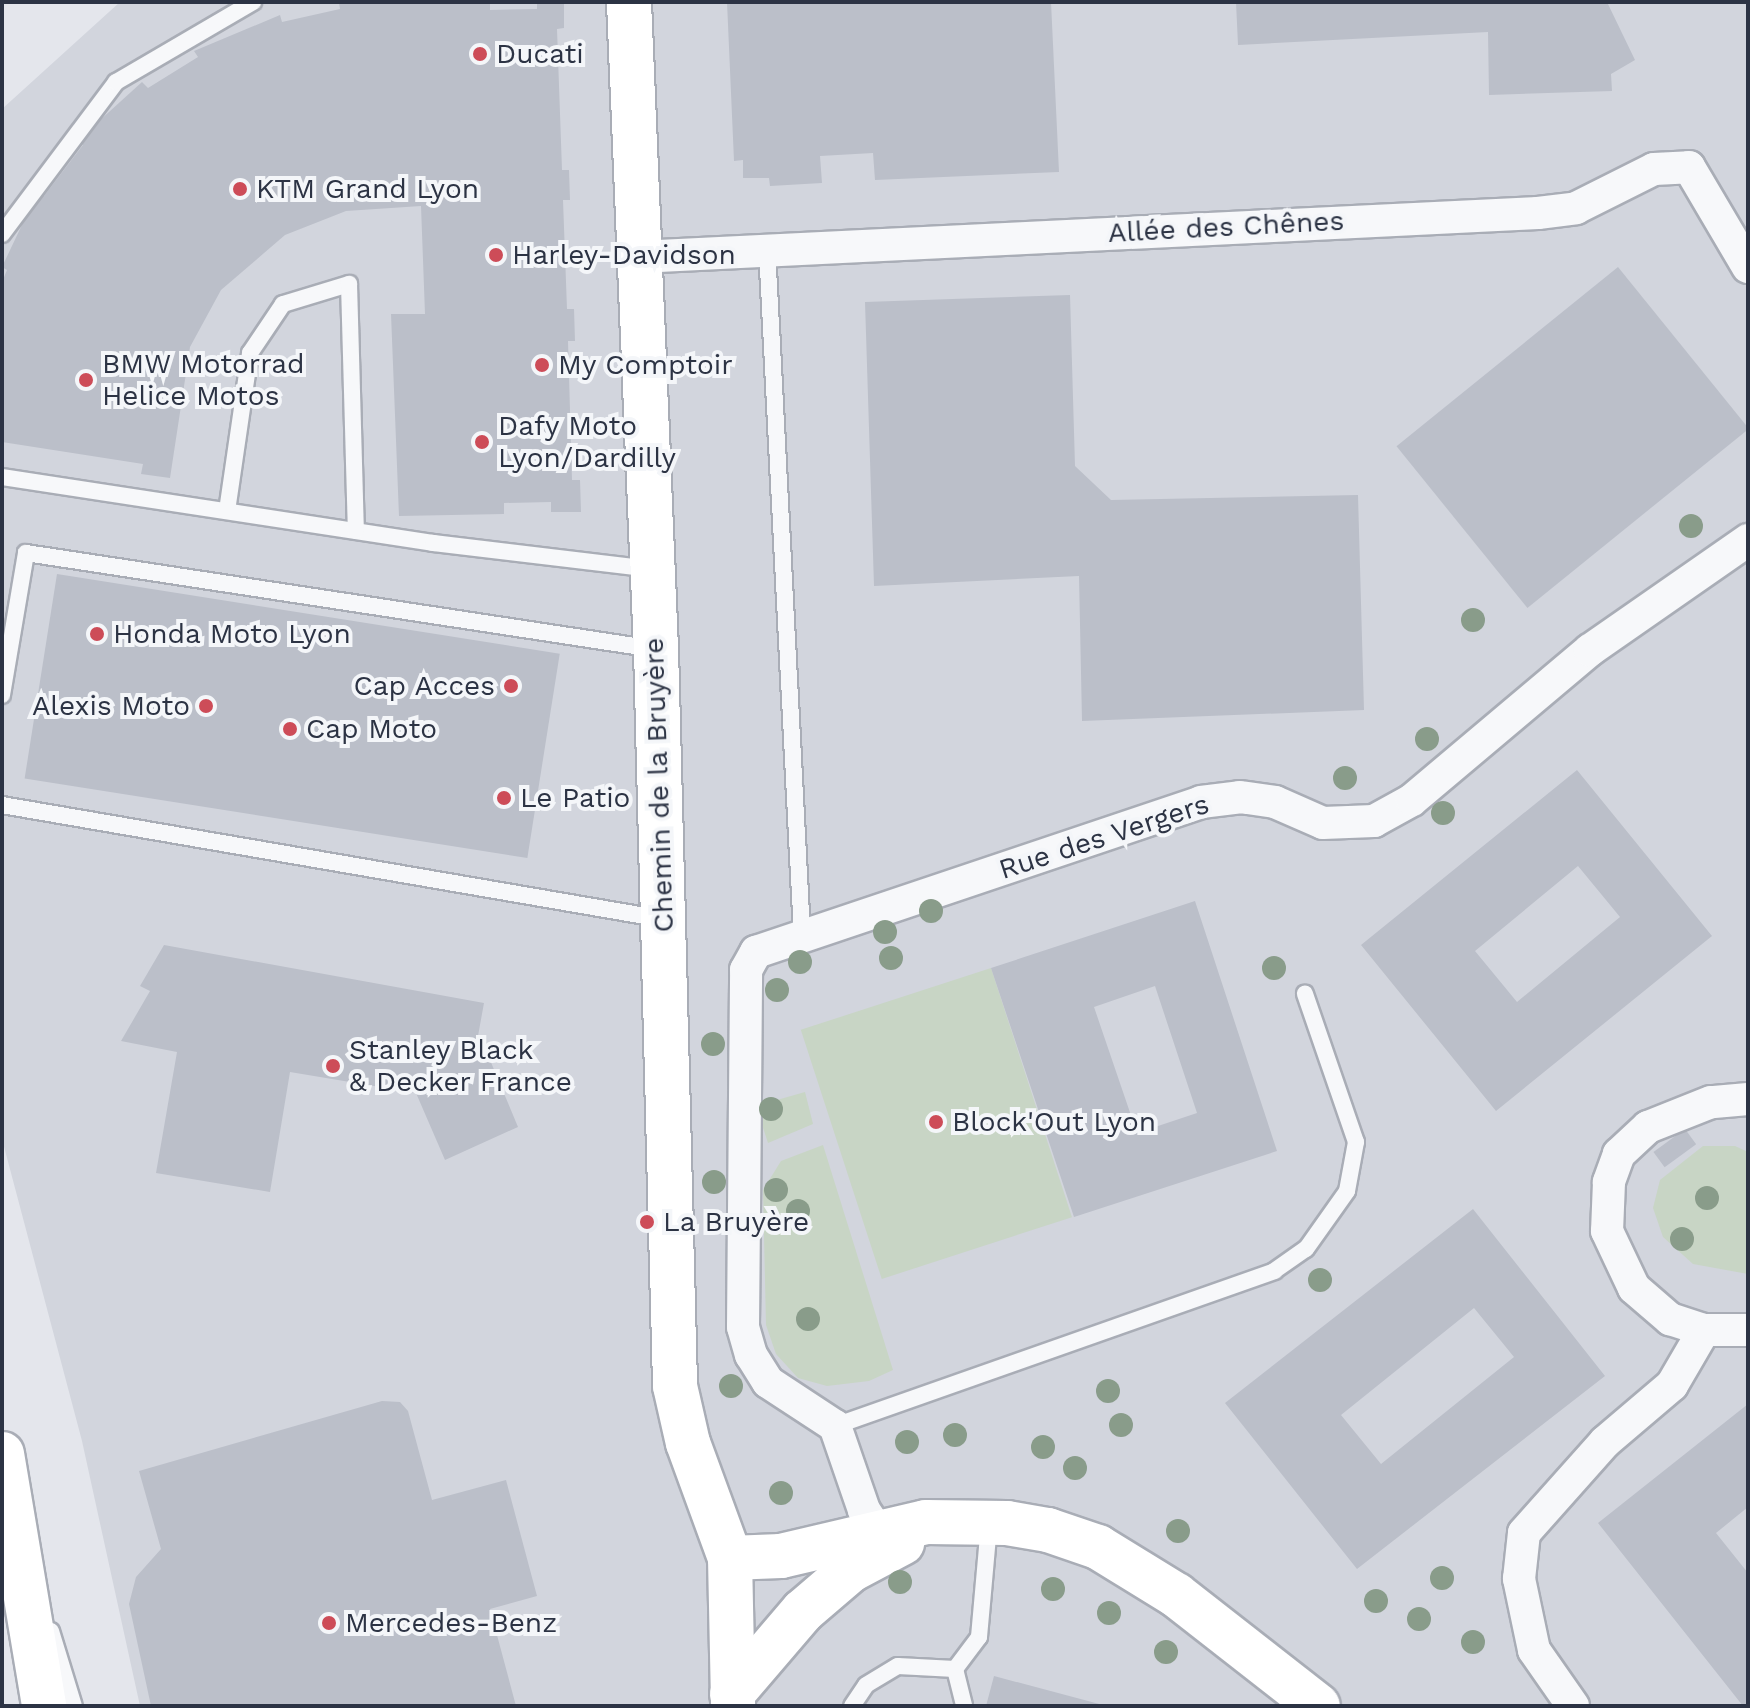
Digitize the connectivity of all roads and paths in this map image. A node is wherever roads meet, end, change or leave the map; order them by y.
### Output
1 (253, 2) edge
2 (629, 2) edge
3 (2, 234) edge
4 (767, 248) junction
5 (638, 257) junction
6 (1748, 267) edge
7 (2, 477) edge
8 (227, 511) junction
9 (356, 531) junction
10 (1748, 540) edge
11 (650, 569) junction
12 (656, 649) junction
13 (2, 695) edge
14 (2, 805) edge
15 (664, 919) junction
16 (802, 935) junction
17 (1305, 994) dead end
18 (1748, 1099) edge
19 (1704, 1330) junction
20 (1748, 1330) edge
21 (835, 1426) junction
22 (5, 1472) edge
23 (989, 1523) junction
24 (878, 1531) junction
25 (2, 1554) edge
26 (730, 1558) junction
27 (955, 1669) junction
28 (732, 1700) edge
29 (42, 1706) edge
30 (74, 1706) edge
31 (852, 1706) edge
32 (964, 1706) edge
33 (1318, 1706) edge
34 (1573, 1706) edge

1 - 3 lane
2 - 5 main road, Chemin de la Bruyère
4 - 5 street, Allée des Chênes
4 - 6 street, Allée des Chênes
4 - 16 lane
5 - 11 main road, Chemin de la Bruyère
7 - 8 lane
8 - 9 lane
8 - 9 lane
9 - 11 lane
10 - 16 street, Rue des Vergers
11 - 12 main road, Chemin de la Bruyère
12 - 13 lane
12 - 15 main road, Chemin de la Bruyère
14 - 15 lane
15 - 26 main road, Chemin de la Bruyère
16 - 21 street, Rue des Vergers
17 - 21 lane
18 - 19 street
19 - 20 street
19 - 34 street
21 - 24 street
22 - 29 main road
22 - 30 lane
23 - 24 main road
23 - 27 lane
23 - 28 main road
23 - 33 main road
24 - 26 main road
25 - 29 main road
26 - 28 main road, Chemin de la Bruyère
27 - 31 lane
27 - 32 lane

